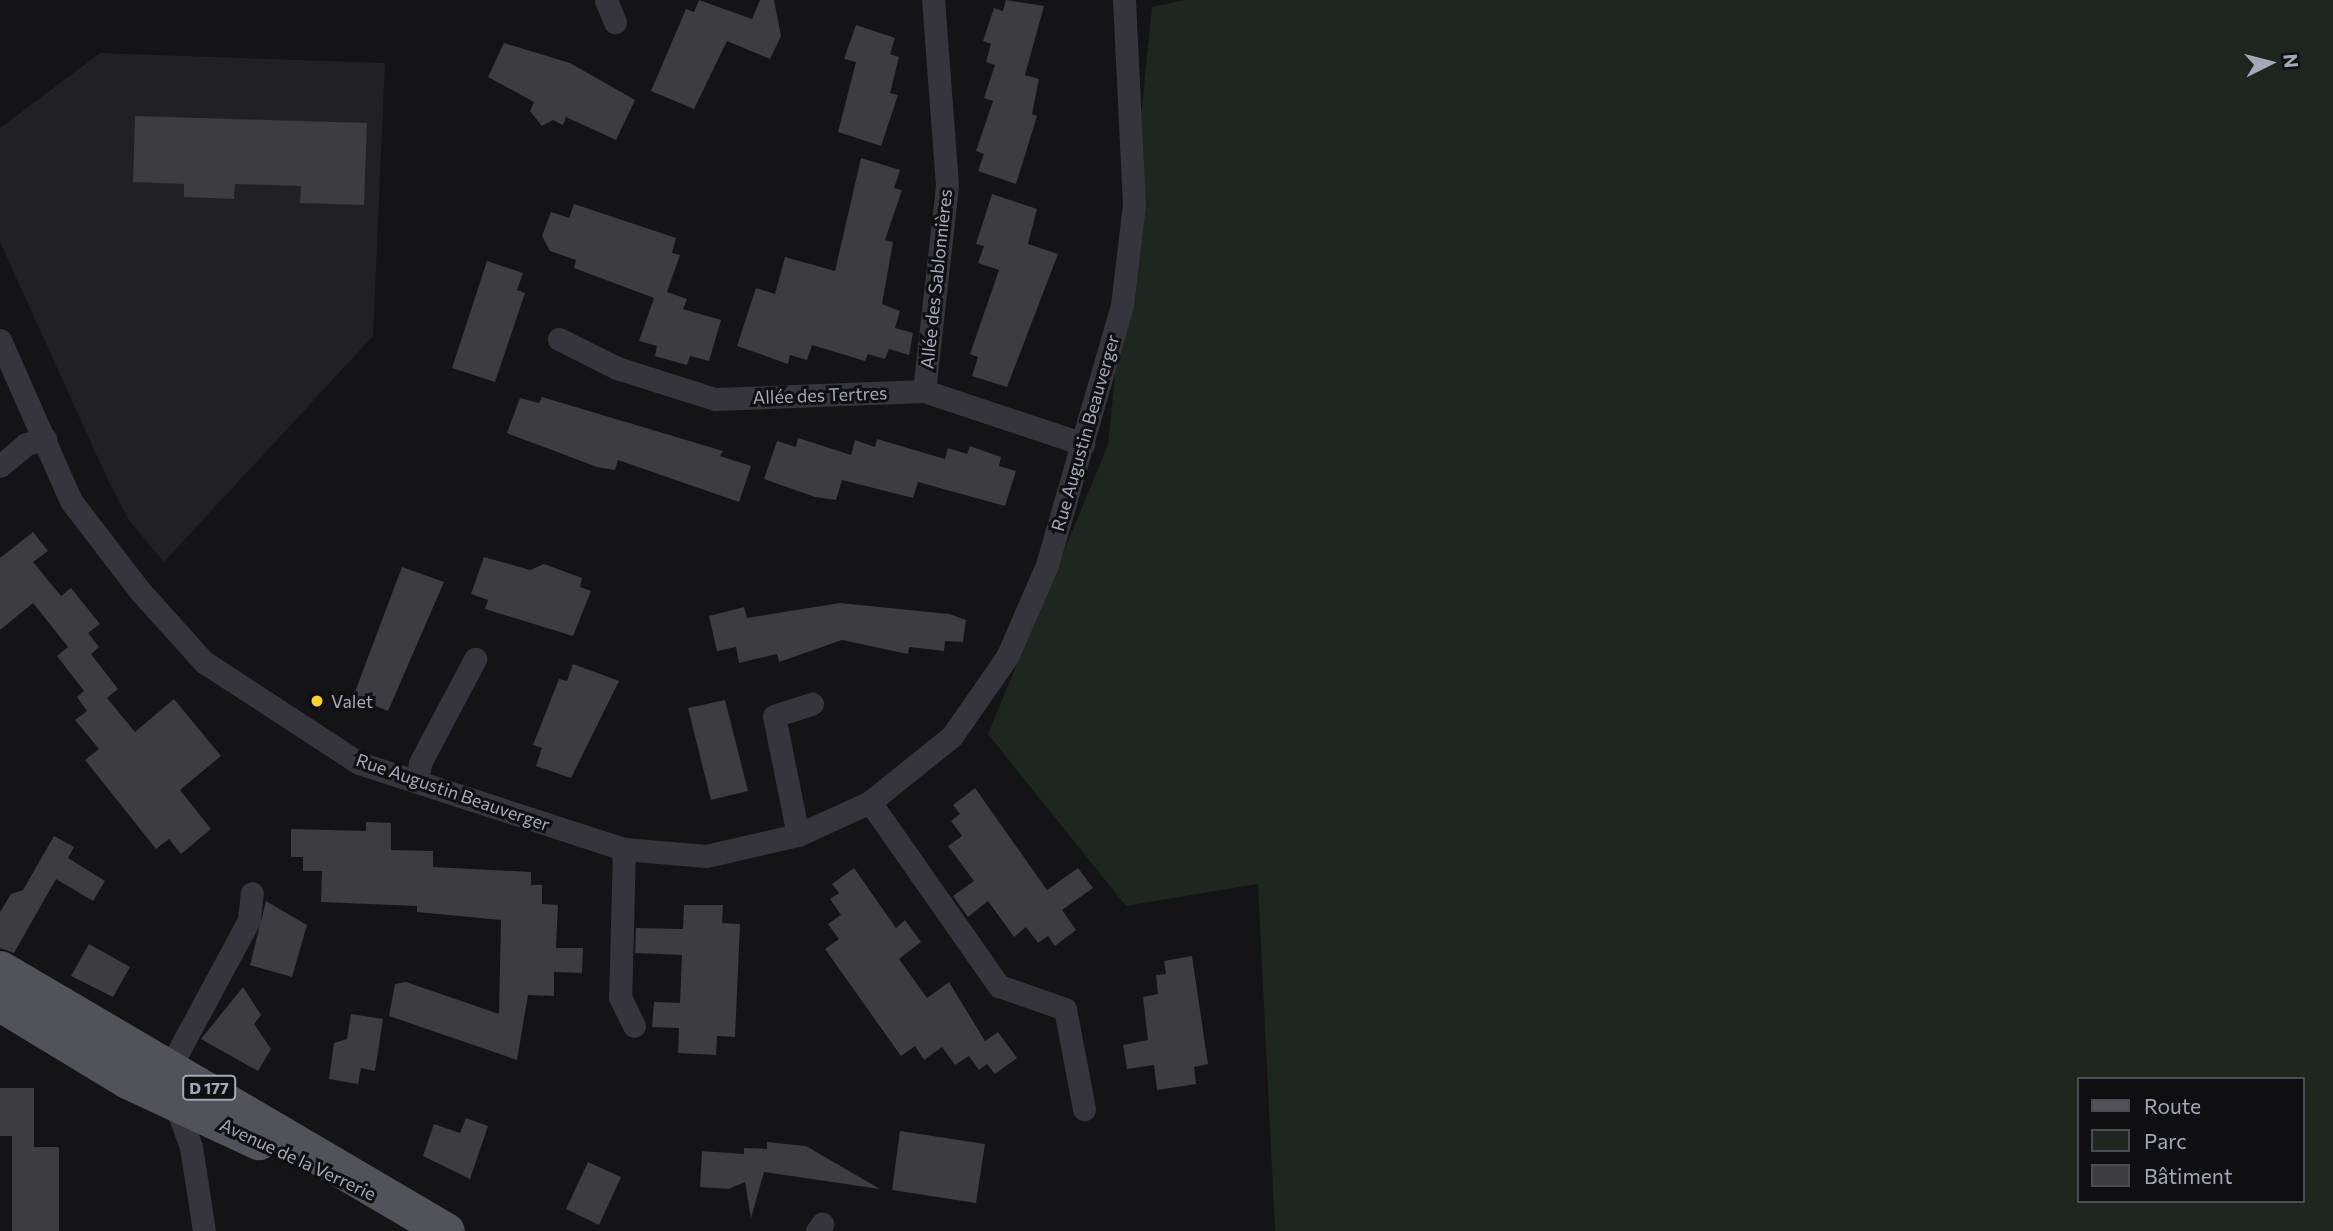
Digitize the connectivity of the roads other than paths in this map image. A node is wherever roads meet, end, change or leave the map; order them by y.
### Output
1 (606, 0) edge
2 (933, 0) edge
3 (1124, 0) edge
4 (615, 22) dead end
5 (559, 339) dead end
6 (0, 340) edge
7 (924, 391) junction
8 (46, 439) junction
9 (1083, 444) junction
10 (0, 466) edge
11 (475, 659) dead end
12 (812, 704) dead end
13 (417, 782) junction
14 (870, 802) junction
15 (798, 835) junction
16 (624, 849) junction
17 (252, 894) dead end
18 (0, 970) edge
19 (0, 1003) edge
20 (634, 1026) dead end
21 (171, 1065) junction
22 (175, 1103) junction
23 (1084, 1109) dead end
24 (413, 1212) junction
25 (204, 1231) edge
26 (446, 1231) edge

1 - 4 street
2 - 7 street, Allée des Sablonnières
3 - 9 street, Rue Augustin Beauverger
5 - 7 street, Allée des Tertres
6 - 8 street, Rue Augustin Beauverger
7 - 9 street, Allée des Tertres
8 - 10 street
8 - 13 street, Rue Augustin Beauverger
9 - 14 street, Rue Augustin Beauverger
11 - 13 street
12 - 15 street
13 - 16 street, Rue Augustin Beauverger
14 - 15 street, Rue Augustin Beauverger
14 - 23 street
15 - 16 street, Rue Augustin Beauverger
16 - 20 street
17 - 21 street
18 - 21 main road, Avenue de la Verrerie / D 177
19 - 22 main road, Avenue de la Verrerie / D 177
21 - 24 main road, Avenue de la Verrerie / D 177
22 - 24 main road, Avenue de la Verrerie / D 177
22 - 25 street
24 - 26 main road, Avenue de la Verrerie / D 177

